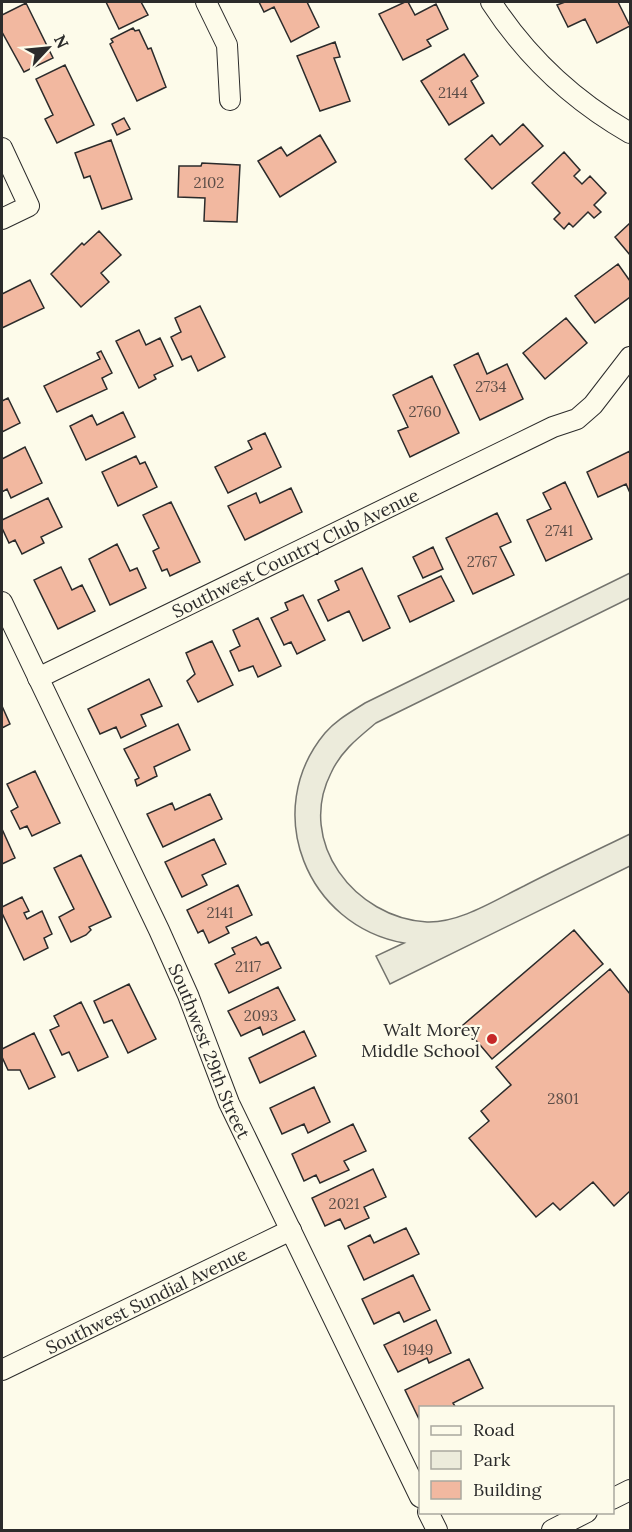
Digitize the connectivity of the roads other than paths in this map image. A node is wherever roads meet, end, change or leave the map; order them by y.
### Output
1 (206, 2) edge
2 (491, 2) edge
3 (230, 100) dead end
4 (630, 133) edge
5 (2, 148) edge
6 (2, 219) edge
7 (630, 357) edge
8 (2, 603) edge
9 (38, 678) junction
10 (291, 1230) junction
11 (2, 1371) edge
12 (630, 1490) edge
13 (419, 1495) edge
14 (614, 1498) edge
15 (429, 1514) edge
16 (583, 1514) edge
17 (437, 1530) edge
18 (552, 1530) edge

1 - 3 street
2 - 4 street
5 - 6 street
7 - 9 street, Southwest Country Club Avenue
8 - 9 street, Southwest 29th Street
9 - 10 street, Southwest 29th Street
10 - 11 street, Southwest Sundial Avenue
10 - 13 street, Southwest 29th Street
12 - 14 street
15 - 17 street
16 - 18 street

